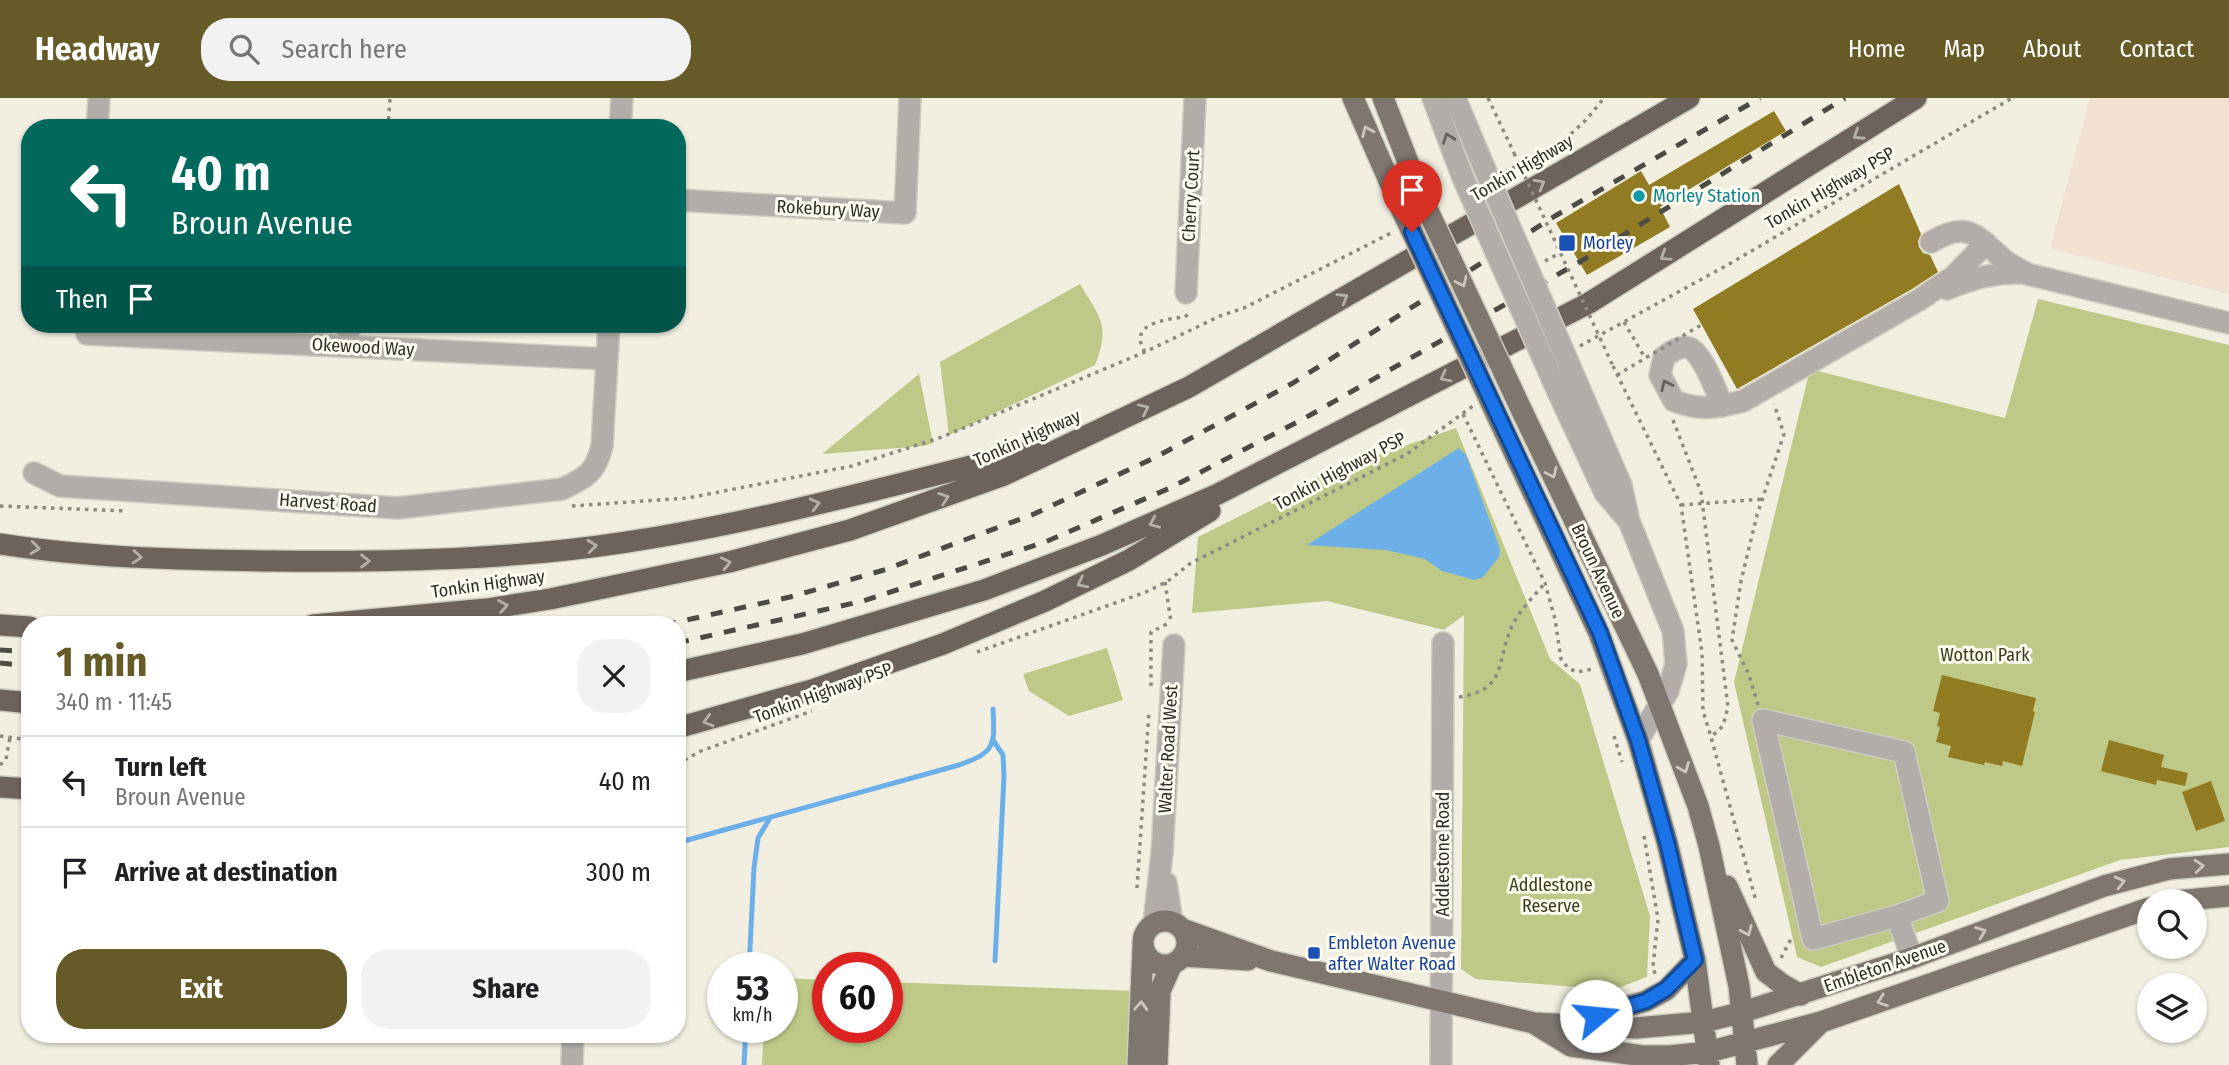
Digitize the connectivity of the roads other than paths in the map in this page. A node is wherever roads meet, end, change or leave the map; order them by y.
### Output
1 (99, 98) edge
2 (622, 98) edge
3 (911, 98) edge
4 (1195, 98) edge
5 (1353, 98) edge
6 (1383, 98) edge
7 (1433, 98) edge
8 (1455, 98) edge
9 (1689, 98) edge
10 (1916, 98) edge
11 (98, 119) edge
12 (621, 119) edge
13 (686, 201) edge
14 (1931, 243) dead end
15 (1986, 243) junction
16 (2027, 274) junction
17 (1186, 293) road end
18 (1919, 300) junction
19 (2229, 323) edge
20 (87, 333) edge
21 (349, 333) edge
22 (608, 333) edge
23 (348, 346) junction
24 (607, 359) junction
25 (1567, 388) junction
26 (1722, 406) dead end
27 (1331, 437) junction
28 (1083, 438) junction
29 (34, 473) dead end
30 (0, 544) edge
31 (411, 616) edge
32 (0, 625) edge
33 (21, 626) edge
34 (1443, 643) dead end
35 (1174, 645) road end
36 (686, 670) edge
37 (0, 700) edge
38 (21, 702) edge
39 (1659, 704) junction
40 (686, 725) edge
41 (1638, 740) junction
42 (0, 787) edge
43 (21, 788) edge
44 (1709, 846) junction
45 (2229, 864) edge
46 (2229, 896) edge
47 (2071, 898) junction
48 (2207, 898) edge
49 (2137, 912) edge
50 (1897, 916) junction
51 (1170, 925) junction
52 (2081, 930) junction
53 (1143, 947) junction
54 (1912, 958) junction
55 (1177, 960) junction
56 (1695, 960) junction
57 (1271, 961) junction
58 (1801, 995) junction
59 (1443, 1003) junction
60 (1743, 1012) junction
61 (1703, 1022) junction
62 (1821, 1022) junction
63 (1534, 1023) junction
64 (1571, 1024) junction
65 (1746, 1042) junction
66 (573, 1043) edge
67 (1709, 1059) edge
68 (1648, 1060) edge
69 (572, 1065) edge
70 (1138, 1065) edge
71 (1157, 1065) edge
72 (1441, 1065) edge
73 (1747, 1065) edge
74 (1778, 1065) edge

1 - 11 street
2 - 12 street
3 - 13 street, Rokebury Way
4 - 17 street, Cherry Court
41 -> 5 main road, Broun Avenue, bridge
6 -> 39 main road, Broun Avenue, bridge
25 -> 7 street, bridge
8 - 25 street, bridge
28 -> 9 highway, Tonkin Highway
10 -> 27 highway
14 - 15 street
15 - 16 street
15 - 18 street
16 - 18 street
16 - 19 street
18 - 26 street
20 - 23 street, Okewood Way
21 - 23 street
22 - 24 street
23 - 24 street, Okewood Way
24 - 29 street, Harvest Road
25 - 39 street
27 -> 36 highway
27 -> 40 highway
30 -> 28 highway
31 -> 28 highway, Tonkin Highway
32 - 33 highway
34 - 59 street, Addlestone Road
35 - 51 street, Walter Road West
37 - 38 highway
39 - 41 street
39 -> 44 main road, Broun Avenue
41 - 56 main road, Broun Avenue
42 - 43 highway
44 -> 58 main road
44 - 60 main road, Broun Avenue
47 -> 45 main road, Embleton Avenue
46 - 48 main road
47 - 52 main road
54 -> 47 main road, Embleton Avenue
49 - 52 main road, Embleton Avenue
50 - 50 street
50 - 54 street
51 - 53 main road
51 - 55 main road
51 - 57 main road, Embleton Avenue
52 -> 62 main road, Embleton Avenue
53 - 55 main road
70 -> 53 main road
54 - 58 main road, Embleton Avenue
55 - 57 main road, Embleton Avenue
55 - 71 main road
56 - 61 main road, Broun Avenue
56 - 64 main road
57 - 59 main road, Embleton Avenue
58 - 60 main road, Embleton Avenue
59 - 63 main road, Embleton Avenue
59 - 72 street, Addlestone Road
60 - 61 main road, Embleton Avenue
60 - 65 main road, Broun Avenue
61 - 64 main road, Embleton Avenue
61 - 67 main road, Broun Avenue
62 - 65 main road, Embleton Avenue
62 - 74 main road
63 - 64 main road, Embleton Avenue
63 - 68 main road, Embleton Avenue
65 - 67 main road, Embleton Avenue
65 - 73 main road, Broun Avenue
66 - 69 street
67 - 68 main road, Embleton Avenue

